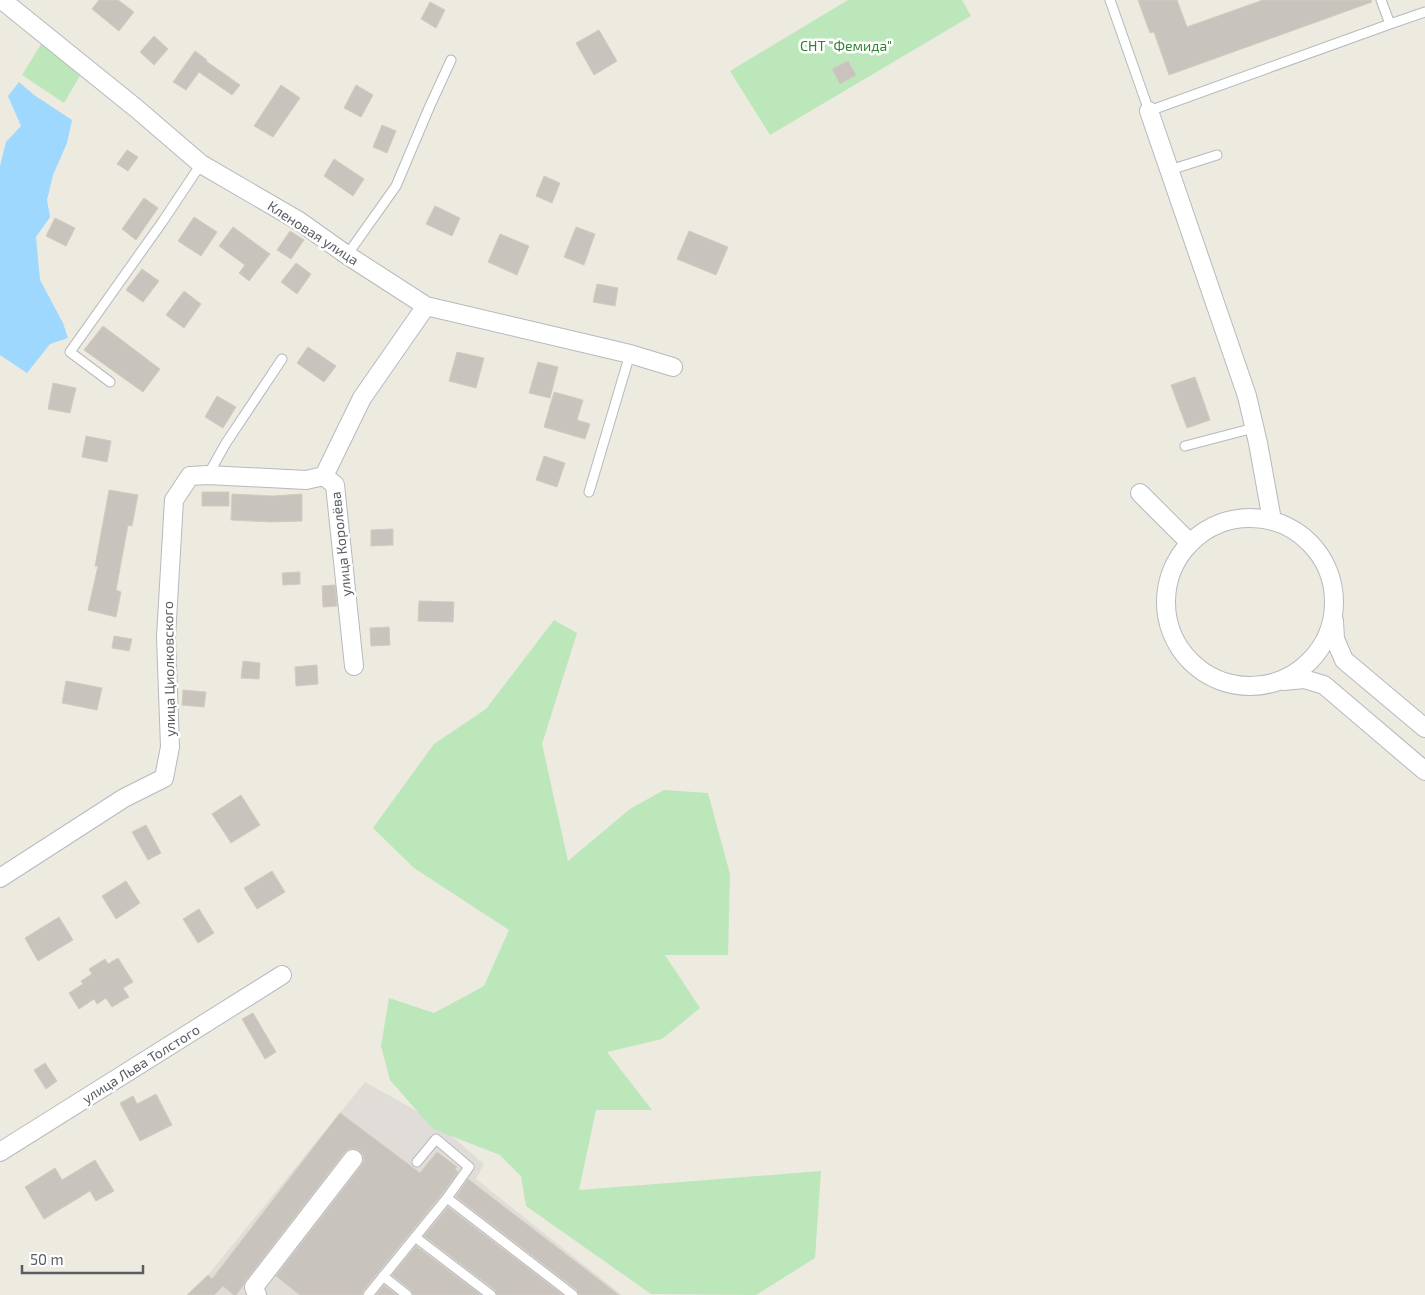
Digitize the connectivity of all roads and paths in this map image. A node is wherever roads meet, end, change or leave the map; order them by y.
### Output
1 (2, 0) edge
2 (1110, 0) edge
3 (1381, 0) edge
4 (1425, 12) edge
5 (1390, 24) junction
6 (451, 60) dead end
7 (1149, 111) junction
8 (1217, 155) dead end
9 (201, 164) junction
10 (1170, 170) junction
11 (347, 255) junction
12 (426, 306) junction
13 (630, 354) junction
14 (282, 359) dead end
15 (674, 366) dead end
16 (110, 382) dead end
17 (1254, 428) junction
18 (1185, 446) dead end
19 (208, 475) junction
20 (324, 476) junction
21 (589, 492) dead end
22 (1140, 493) dead end
23 (1272, 520) junction
24 (1190, 543) junction
25 (1333, 615) junction
26 (354, 666) dead end
27 (1275, 682) junction
28 (1425, 728) edge
29 (1425, 771) edge
30 (0, 878) edge
31 (282, 975) dead end
32 (0, 1152) edge
33 (353, 1159) dead end
34 (416, 1162) dead end
35 (447, 1198) junction
36 (415, 1237) junction
37 (383, 1276) junction
38 (257, 1295) edge
39 (368, 1295) edge
40 (407, 1295) edge
41 (491, 1295) edge
42 (573, 1295) edge

1 - 9 street, Кленовая улица
2 - 7 lane
3 - 5 lane
4 - 5 lane
5 - 7 lane
6 - 11 lane
7 - 10 street
8 - 10 lane
9 - 11 street, Кленовая улица
9 - 16 lane
10 - 17 street
11 - 12 street, Кленовая улица
12 - 13 street, Кленовая улица
12 - 20 street, улица Королёва
13 - 15 street, Кленовая улица
13 - 21 lane
14 - 19 lane
17 - 18 lane
17 - 23 street
19 - 20 street, улица Циолковского
19 - 30 street, улица Циолковского
20 - 26 street, улица Королёва
22 - 24 street
23 - 24 street
23 - 25 street
24 - 27 street
25 - 27 street
25 - 28 street
27 - 29 street
31 - 32 street, улица Льва Толстого
33 - 38 street
34 - 35 lane
35 - 36 lane
35 - 42 lane
36 - 37 lane
36 - 41 lane
37 - 39 lane
37 - 40 lane

